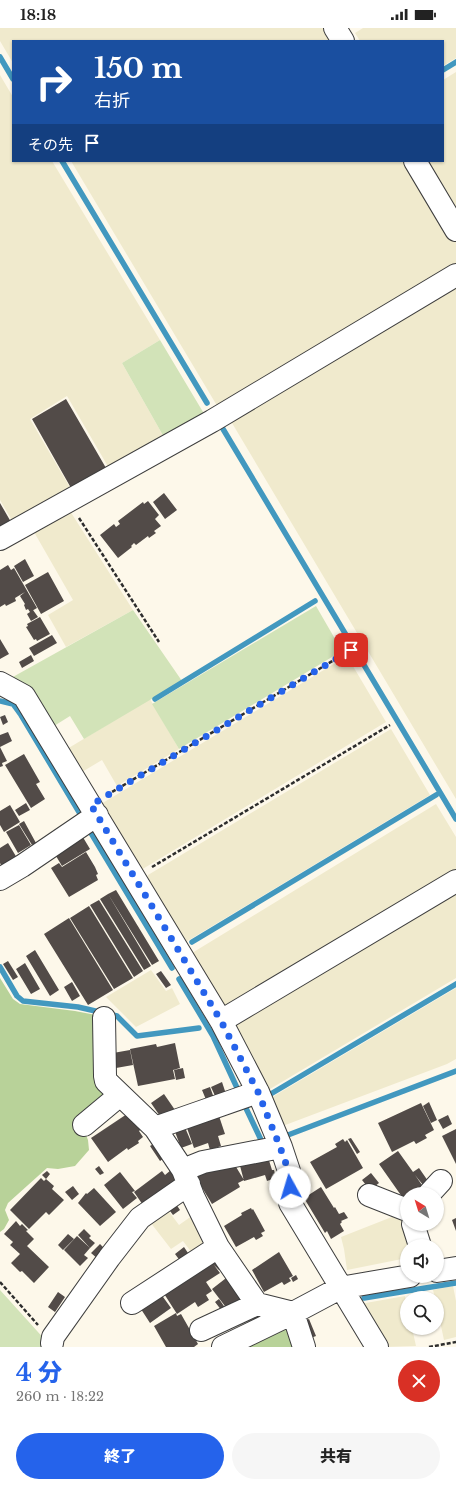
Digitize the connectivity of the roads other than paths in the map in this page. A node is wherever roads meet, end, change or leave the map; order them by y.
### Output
1 (416, 162) edge
2 (456, 230) edge
3 (456, 275) edge
4 (0, 539) edge
5 (0, 683) edge
6 (94, 810) junction
7 (0, 879) edge
8 (456, 881) edge
9 (104, 1018) dead end
10 (221, 1021) junction
11 (258, 1092) junction
12 (120, 1095) junction
13 (84, 1125) dead end
14 (155, 1128) junction
15 (280, 1147) junction
16 (186, 1177) junction
17 (369, 1195) dead end
18 (400, 1207) edge
19 (218, 1247) junction
20 (456, 1268) edge
21 (444, 1270) edge
22 (400, 1278) edge
23 (340, 1288) junction
24 (132, 1303) dead end
25 (257, 1304) junction
26 (293, 1313) junction
27 (200, 1330) dead end
28 (53, 1346) edge
29 (223, 1347) edge
30 (304, 1347) edge
31 (377, 1347) edge

1 - 2 street
3 - 4 street
5 - 6 street
6 - 7 street
6 - 10 street
8 - 10 street
9 - 12 street
10 - 11 street
11 - 14 street
11 - 15 street
12 - 13 street
12 - 14 street
14 - 16 street
15 - 16 street
15 - 23 street
16 - 19 street
16 - 28 street
17 - 18 street
19 - 24 street
19 - 25 street
20 - 21 street
22 - 23 street
23 - 26 street
23 - 31 street
25 - 26 street
25 - 27 street
26 - 29 street
26 - 30 street

